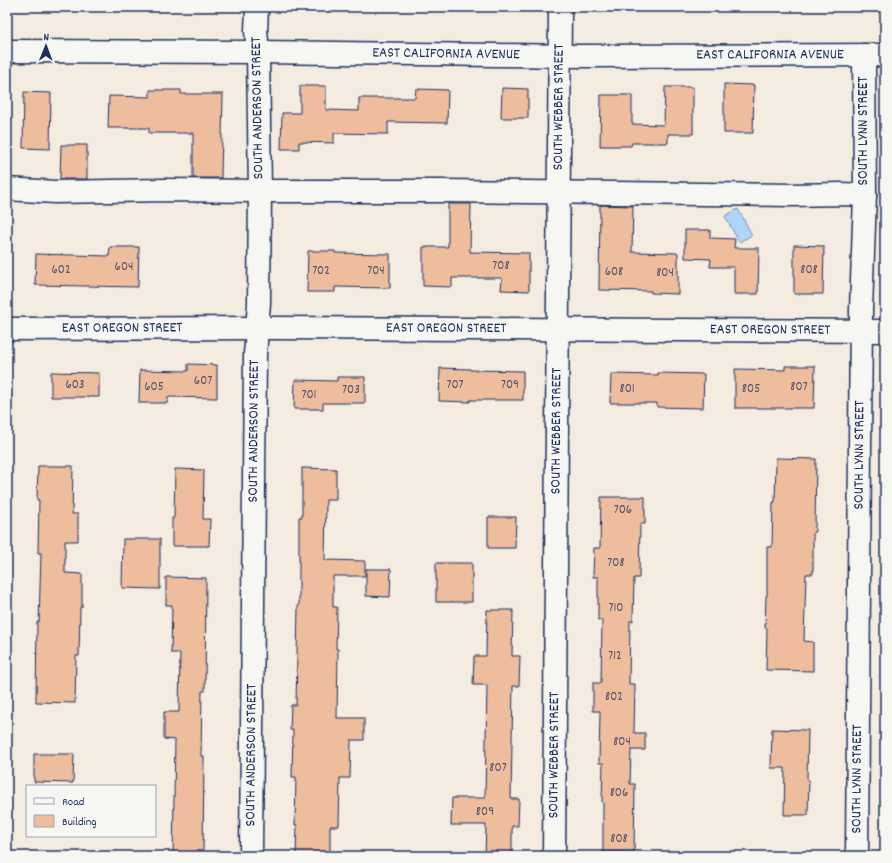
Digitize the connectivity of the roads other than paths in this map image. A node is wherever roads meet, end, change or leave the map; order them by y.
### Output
1 (257, 7) edge
2 (560, 7) edge
3 (7, 51) edge
4 (258, 52) junction
5 (560, 55) junction
6 (874, 55) edge
7 (7, 189) edge
8 (260, 191) junction
9 (559, 193) junction
10 (865, 195) junction
11 (258, 328) junction
12 (7, 329) edge
13 (558, 329) junction
14 (861, 331) junction
15 (885, 331) edge
16 (251, 856) edge
17 (554, 856) edge
18 (857, 856) edge

1 - 4 street, SOUTH ANDERSON STREET
2 - 5 street, SOUTH WEBBER STREET
3 - 4 street, EAST CALIFORNIA AVENUE
4 - 5 street, EAST CALIFORNIA AVENUE
4 - 8 street, SOUTH ANDERSON STREET
5 - 6 street, EAST CALIFORNIA AVENUE
5 - 9 street, SOUTH WEBBER STREET
6 - 10 street, SOUTH LYNN STREET
7 - 8 street
8 - 9 street
8 - 11 street, SOUTH ANDERSON STREET
9 - 10 street
9 - 13 street, SOUTH WEBBER STREET
10 - 14 street, SOUTH LYNN STREET
11 - 12 street, EAST OREGON STREET
11 - 13 street, EAST OREGON STREET
11 - 16 street, SOUTH ANDERSON STREET
13 - 14 street, EAST OREGON STREET
13 - 17 street, SOUTH WEBBER STREET
14 - 15 street, EAST OREGON STREET
14 - 18 street, SOUTH LYNN STREET

